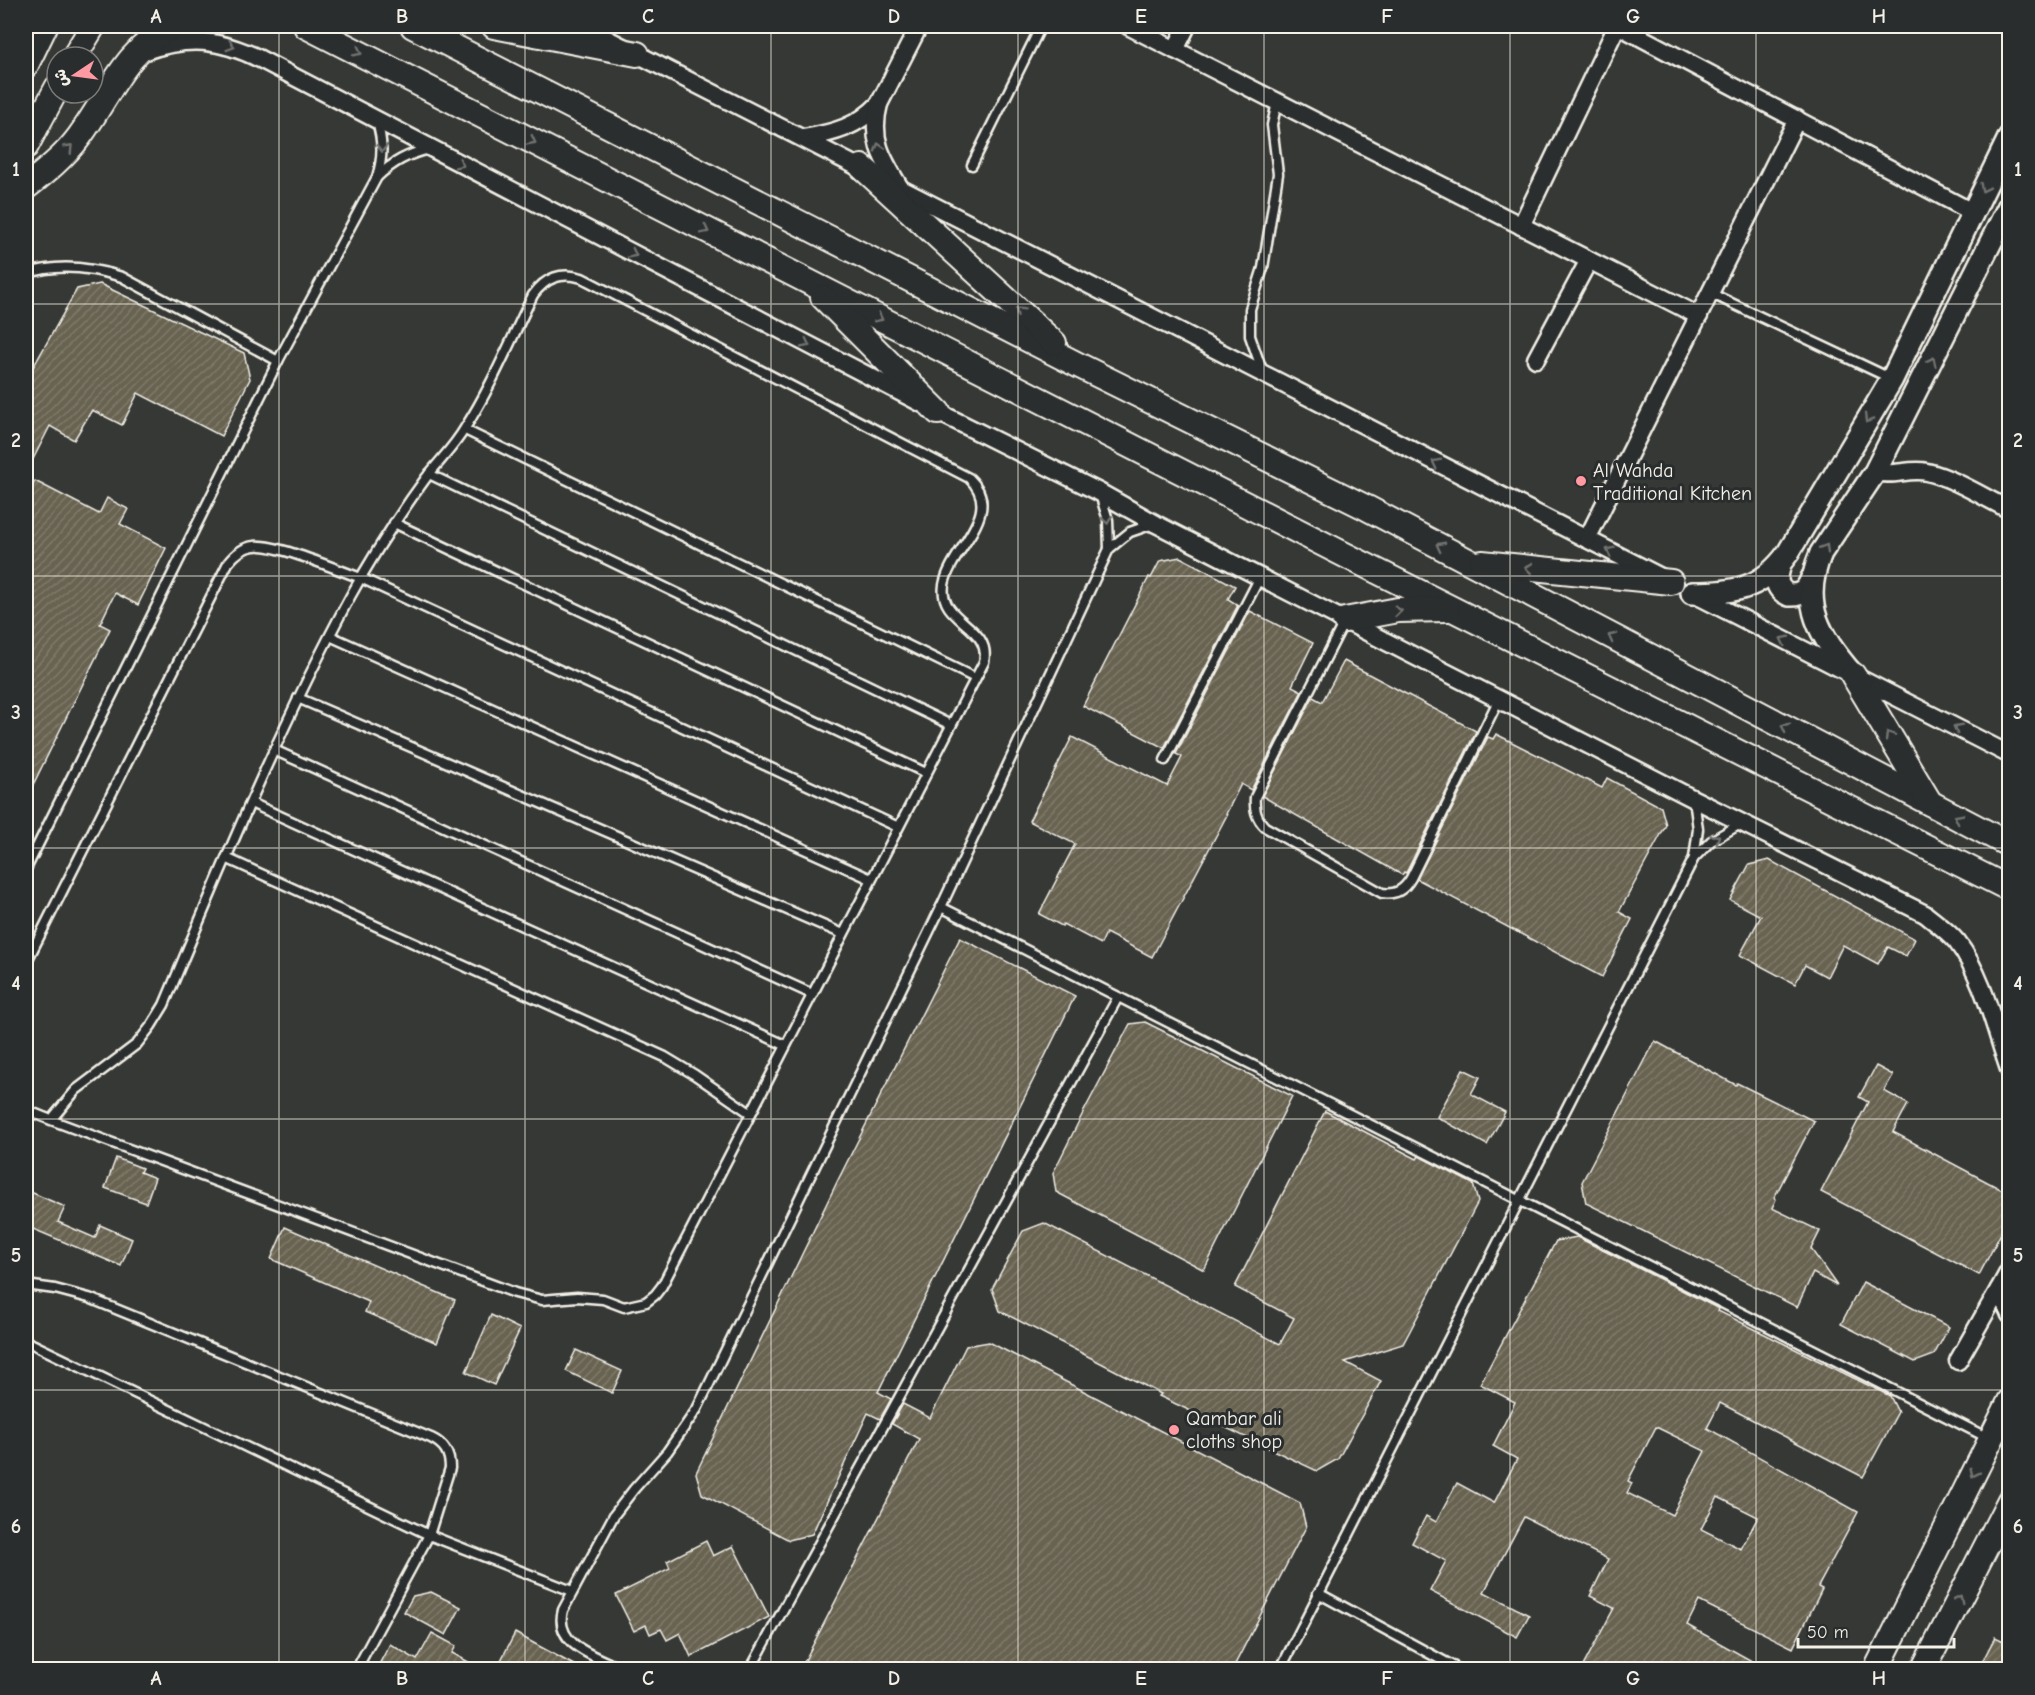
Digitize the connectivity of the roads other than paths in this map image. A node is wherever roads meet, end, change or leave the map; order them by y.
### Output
1 (45, 26) edge
2 (93, 26) edge
3 (173, 26) edge
4 (306, 26) edge
5 (413, 26) edge
6 (494, 26) edge
7 (582, 26) edge
8 (919, 26) edge
9 (1041, 26) edge
10 (1128, 26) edge
11 (1188, 26) edge
12 (1618, 26) edge
13 (81, 45) edge
14 (1175, 50) junction
15 (637, 54) junction
16 (133, 55) junction
17 (26, 65) edge
18 (1277, 102) junction
19 (879, 104) junction
20 (48, 105) edge
21 (1797, 119) junction
22 (376, 120) junction
23 (2010, 136) edge
24 (804, 138) junction
25 (26, 146) edge
26 (431, 149) junction
27 (972, 165) dead end
28 (862, 167) junction
29 (377, 177) junction
30 (899, 186) junction
31 (26, 187) edge
32 (2010, 204) edge
33 (1972, 212) junction
34 (1521, 226) junction
35 (1589, 260) junction
36 (26, 274) edge
37 (808, 282) junction
38 (1710, 293) junction
39 (1699, 316) junction
40 (1536, 359) dead end
41 (278, 361) junction
42 (1077, 365) junction
43 (1265, 375) junction
44 (1892, 379) junction
45 (938, 412) junction
46 (465, 430) junction
47 (1875, 472) junction
48 (429, 474) junction
49 (1099, 492) junction
50 (2010, 510) edge
51 (394, 523) junction
52 (1156, 524) junction
53 (1587, 539) junction
54 (1109, 549) junction
55 (1470, 562) junction
56 (1780, 564) junction
57 (1260, 576) junction
58 (361, 578) junction
59 (1812, 578) junction
60 (1671, 582) junction
61 (1692, 593) junction
62 (1453, 609) junction
63 (1345, 620) junction
64 (330, 636) junction
65 (1853, 675) junction
66 (975, 678) junction
67 (298, 698) junction
68 (1499, 699) junction
69 (951, 725) junction
70 (274, 750) junction
71 (2010, 755) edge
72 (1165, 760) dead end
73 (926, 773) junction
74 (1694, 799) junction
75 (251, 803) junction
76 (1930, 803) junction
77 (1742, 823) junction
78 (898, 826) junction
79 (2010, 845) edge
80 (226, 858) junction
81 (1694, 858) junction
82 (26, 870) edge
83 (872, 879) junction
84 (2010, 889) edge
85 (940, 907) junction
86 (843, 934) junction
87 (26, 963) edge
88 (812, 994) junction
89 (1118, 997) junction
90 (786, 1045) junction
91 (2010, 1072) edge
92 (26, 1110) edge
93 (750, 1113) junction
94 (51, 1120) junction
95 (1519, 1201) junction
96 (2010, 1269) edge
97 (26, 1285) edge
98 (1999, 1289) junction
99 (2010, 1315) edge
100 (26, 1341) edge
101 (1958, 1360) dead end
102 (2010, 1401) edge
103 (1991, 1439) junction
104 (2010, 1500) edge
105 (429, 1535) junction
106 (572, 1591) junction
107 (1318, 1593) junction
108 (356, 1670) edge
109 (624, 1670) edge
110 (750, 1670) edge
111 (1280, 1670) edge
112 (1460, 1670) edge
113 (1876, 1670) edge
114 (1923, 1670) edge

1 - 17 main road
2 - 13 main road
3 - 16 main road
4 -> 37 main road
5 - 42 main road
6 - 15 main road
7 - 15 street
8 - 19 street
9 - 27 lane
10 - 14 street
11 - 14 street
12 - 21 street
12 - 34 street
14 - 18 street
15 - 24 street
16 -> 22 street
31 -> 16 main road
18 - 34 street
18 - 43 lane
19 - 24 street
30 -> 19 street
20 - 25 main road
21 - 33 street
21 - 38 street
22 - 26 street
22 -> 29 lane
23 -> 33 street
24 - 28 street
26 - 29 lane
26 -> 45 street
28 - 30 street
42 -> 28 main road
29 - 41 lane
30 - 43 street
47 -> 32 street
33 - 44 street
34 - 35 street
35 - 39 street
35 - 40 street
36 - 41 lane
37 - 45 main road
37 -> 62 main road
38 - 39 street
38 - 44 lane
39 - 53 street
41 - 82 lane
55 -> 42 main road
53 -> 43 street
44 -> 56 street
45 - 49 street
46 - 48 lane
46 - 66 lane
46 - 66 lane
47 - 50 street
59 -> 47 street
48 - 51 lane
48 - 69 lane
49 - 52 street
49 -> 54 lane
51 - 58 lane
51 - 73 lane
52 - 54 lane
52 - 57 street
60 -> 53 street
54 - 85 lane
60 -> 55 main road
76 -> 55 main road
56 - 59 street
56 - 61 street
57 - 63 street
57 - 72 lane
58 - 64 lane
58 - 78 lane
58 - 87 lane
59 - 65 street
60 - 61 street
65 -> 61 street
63 -> 62 main road
62 - 84 main road
63 - 68 street
63 - 68 lane
64 - 67 lane
64 - 83 lane
71 -> 65 street
76 -> 65 main road
66 - 69 lane
67 - 70 lane
67 - 86 lane
68 - 74 street
69 - 73 lane
70 - 75 lane
70 - 88 lane
73 - 78 lane
74 - 77 street
74 - 81 lane
75 - 80 lane
75 - 90 lane
79 -> 76 main road
81 -> 77 lane
77 - 91 street
78 - 83 lane
80 - 93 lane
80 - 94 lane
81 - 95 lane
83 - 86 lane
85 - 89 lane
85 - 106 lane
86 - 88 lane
88 - 90 lane
89 - 95 lane
89 - 110 lane
90 - 93 lane
92 - 94 lane
93 - 94 lane
95 - 103 lane
95 - 107 lane
96 - 98 street
97 - 105 lane
98 - 99 street
98 - 101 street
100 - 105 lane
102 - 103 main road
103 -> 113 main road
114 -> 104 main road
105 - 106 lane
105 - 108 lane
106 - 109 lane
107 - 111 lane
107 - 112 lane

